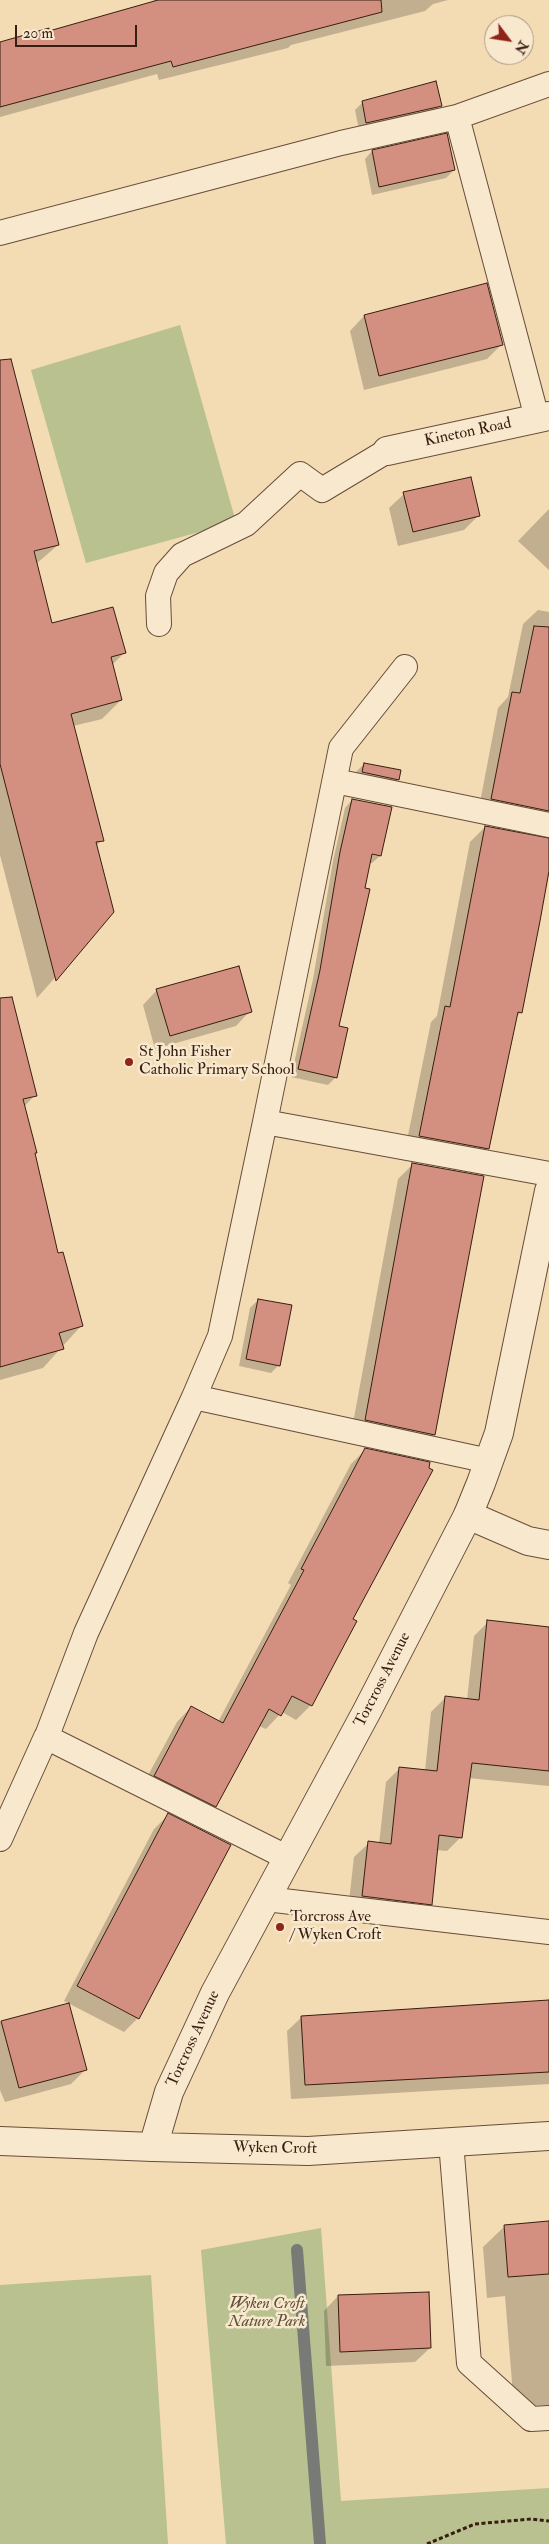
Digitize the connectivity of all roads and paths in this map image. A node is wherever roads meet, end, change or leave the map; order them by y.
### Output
1 (549, 84) edge
2 (457, 117) junction
3 (0, 233) edge
4 (543, 417) edge
5 (387, 451) joint
6 (159, 624) dead end
7 (405, 666) dead end
8 (335, 781) junction
9 (549, 825) edge
10 (265, 1122) junction
11 (549, 1174) edge
12 (549, 1190) edge
13 (194, 1398) junction
14 (489, 1461) junction
15 (468, 1515) junction
16 (549, 1544) edge
17 (44, 1741) junction
18 (0, 1839) edge
19 (288, 1858) junction
20 (266, 1899) junction
21 (549, 1932) edge
22 (549, 2136) edge
23 (0, 2141) edge
24 (451, 2142) junction
25 (153, 2147) junction
26 (549, 2418) edge
27 (549, 2521) edge
28 (427, 2544) edge

1 - 2 lane
2 - 3 lane
2 - 4 lane
4 - 5 street, Kineton Road
5 - 6 lane
7 - 8 lane
8 - 9 lane
8 - 10 lane
10 - 11 lane
10 - 13 lane
12 - 14 street, Torcross Avenue
13 - 14 lane
13 - 17 lane
14 - 15 street, Torcross Avenue
15 - 16 street
15 - 19 street, Torcross Avenue
17 - 18 lane
17 - 19 lane
19 - 20 street, Torcross Avenue
20 - 21 lane
20 - 25 street, Torcross Avenue
22 - 24 street, Wyken Croft
23 - 25 street, Wyken Croft
24 - 25 street, Wyken Croft
24 - 26 lane
27 - 28 path

